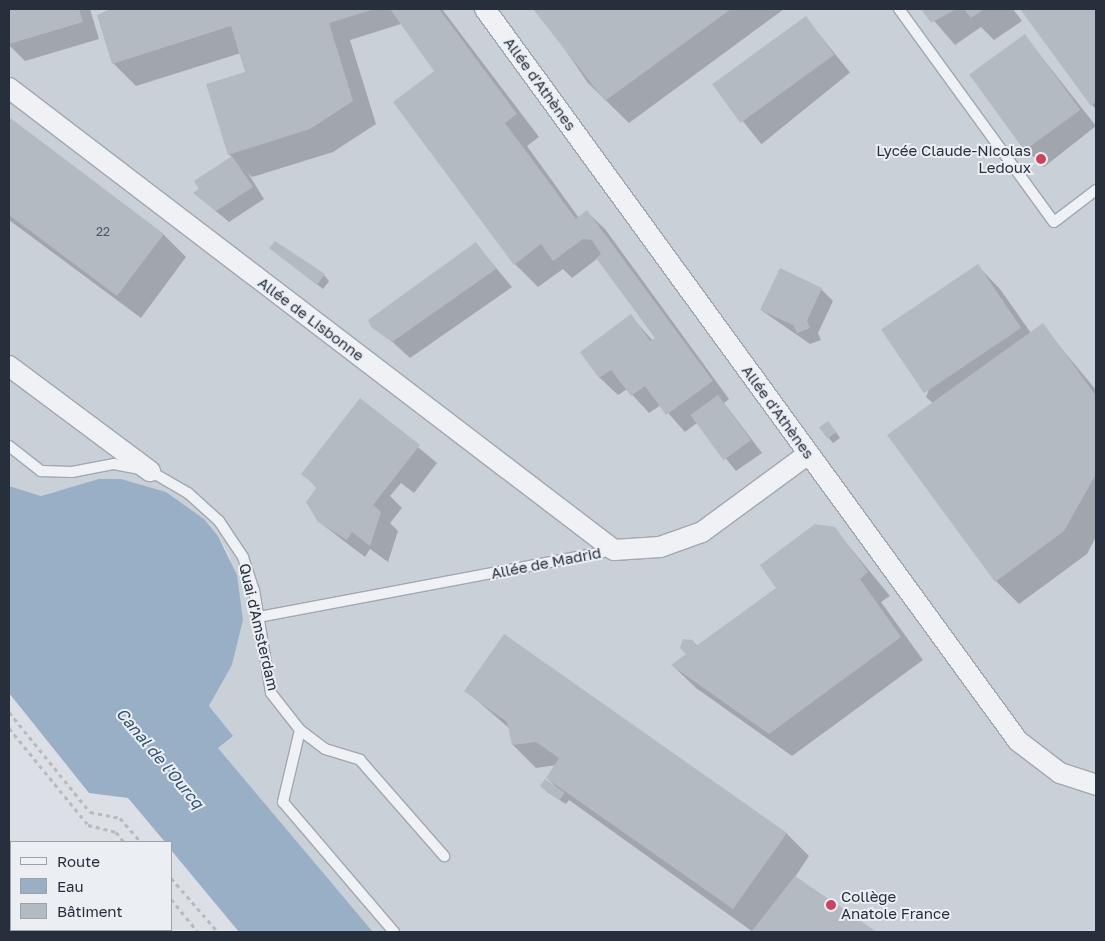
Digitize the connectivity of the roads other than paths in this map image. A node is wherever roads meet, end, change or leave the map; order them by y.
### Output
1 (485, 9) edge
2 (899, 9) edge
3 (9, 88) edge
4 (1096, 190) edge
5 (9, 366) edge
6 (9, 446) edge
7 (808, 454) junction
8 (150, 471) junction
9 (614, 550) junction
10 (259, 617) junction
11 (300, 730) junction
12 (1096, 785) edge
13 (444, 856) dead end
14 (394, 932) edge

1 - 7 street, Allée d'Athènes
2 - 4 lane
3 - 9 street, Allée de Lisbonne
5 - 8 street
6 - 8 lane, Quai d'Amsterdam
7 - 9 street, Allée de Madrid
7 - 12 street, Allée d'Athènes
8 - 10 lane, Quai d'Amsterdam
9 - 10 lane, Allée de Madrid
10 - 11 lane, Quai d'Amsterdam
11 - 13 lane, Quai d'Amsterdam
11 - 14 lane

